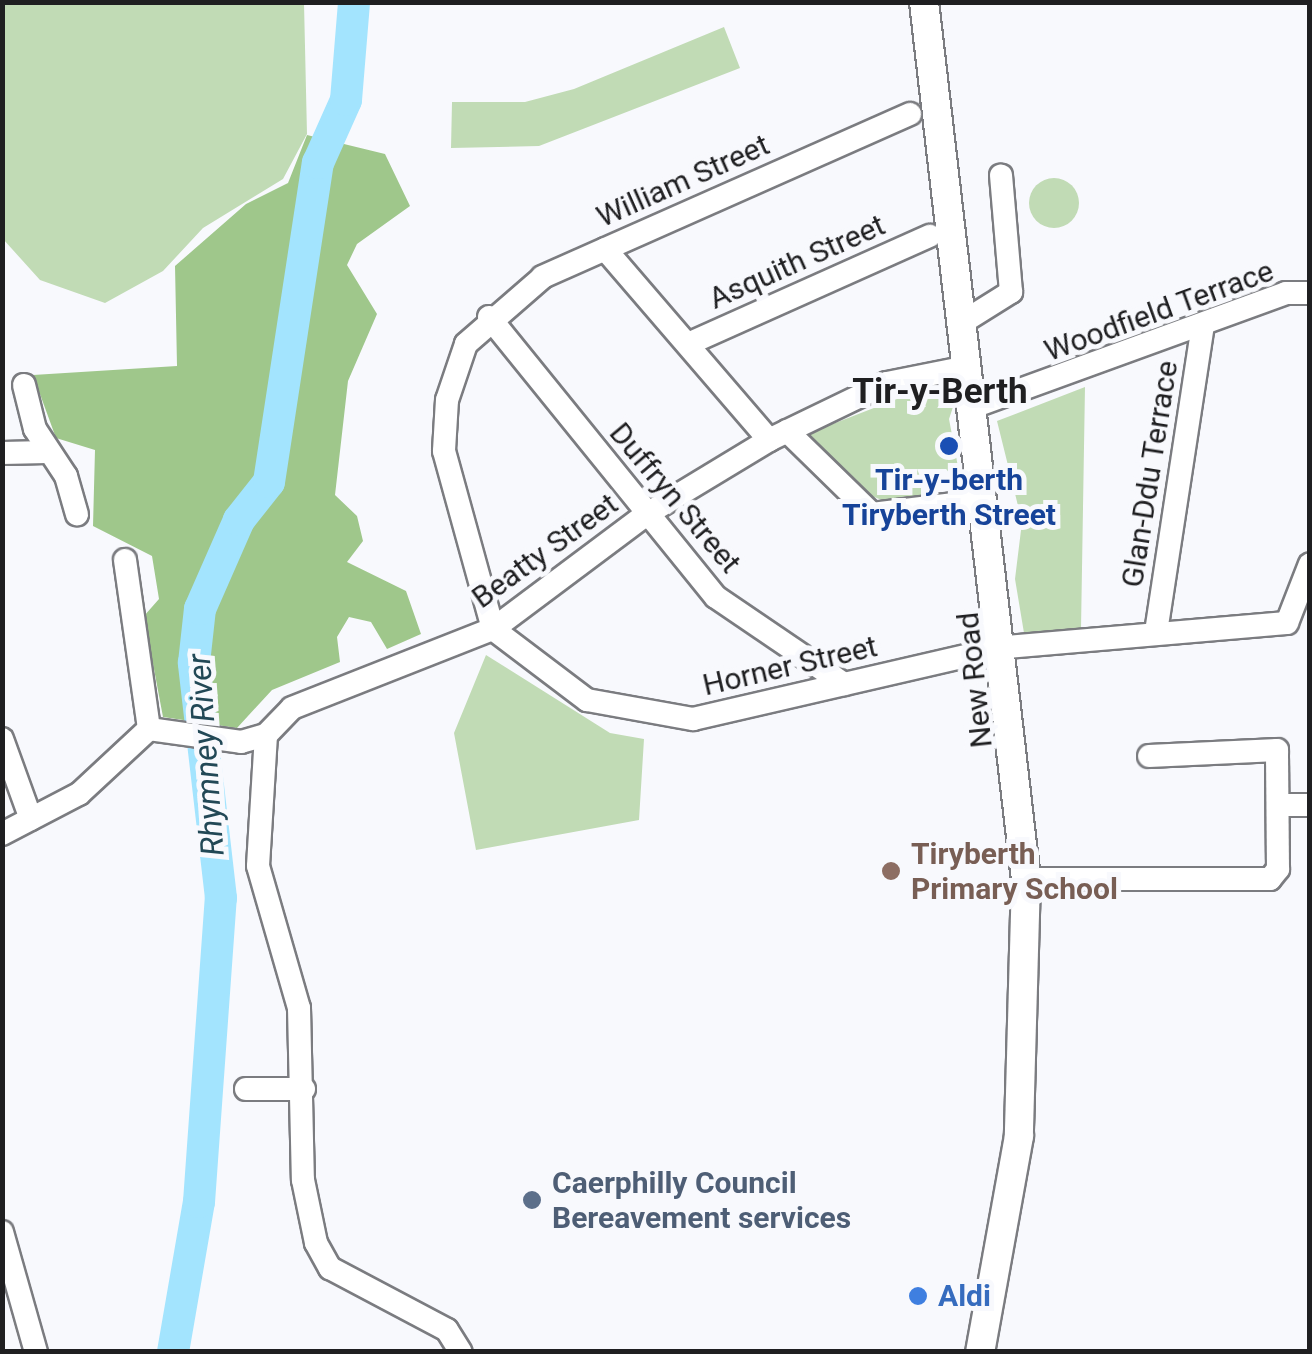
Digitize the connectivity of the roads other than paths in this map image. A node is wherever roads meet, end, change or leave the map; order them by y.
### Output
1 (924, 2) edge
2 (910, 114) dead end
3 (1000, 176) dead end
4 (930, 236) dead end
5 (605, 249) junction
6 (1310, 293) edge
7 (489, 317) junction
8 (962, 322) junction
9 (1203, 326) junction
10 (688, 344) junction
11 (968, 367) junction
12 (24, 385) dead end
13 (973, 406) junction
14 (778, 435) junction
15 (47, 452) junction
16 (2, 453) edge
17 (962, 503) dead end
18 (78, 514) dead end
19 (647, 514) junction
20 (125, 560) dead end
21 (1310, 564) edge
22 (493, 629) junction
23 (1156, 632) junction
24 (1006, 647) junction
25 (844, 684) junction
26 (157, 730) junction
27 (266, 735) junction
28 (2, 739) edge
29 (1149, 756) dead end
30 (1310, 805) edge
31 (1278, 806) junction
32 (32, 819) junction
33 (2, 834) edge
34 (1026, 879) junction
35 (246, 1089) dead end
36 (304, 1089) junction
37 (3, 1238) edge
38 (34, 1345) edge
39 (461, 1352) edge
40 (980, 1352) edge

1 - 8 main road, New Road
2 - 5 street, William Street
3 - 8 street
4 - 10 street, Asquith Street
5 - 7 street, William Street
5 - 10 street
6 - 9 street, Woodfield Terrace
7 - 19 street, Duffryn Street
7 - 22 street
8 - 11 main road, New Road
9 - 13 street, Woodfield Terrace
9 - 23 street, Glan-Ddu Terrace
10 - 14 street
11 - 13 main road, New Road
11 - 14 street, Beatty Street
12 - 15 street
13 - 24 main road, New Road
14 - 17 street
14 - 19 street, Beatty Street
15 - 16 street
15 - 18 street
19 - 22 street, Beatty Street
19 - 25 street, Duffryn Street
20 - 26 street
21 - 23 street
22 - 25 street, Horner Street
22 - 27 street, Beatty Street
23 - 24 street
24 - 25 street, Horner Street
24 - 34 main road, New Road
26 - 27 street, Beatty Street
26 - 32 street
27 - 36 street
28 - 32 street
29 - 31 street
30 - 31 street
31 - 34 street
32 - 33 street
34 - 40 main road, New Road
35 - 36 street
36 - 39 street
37 - 38 street

